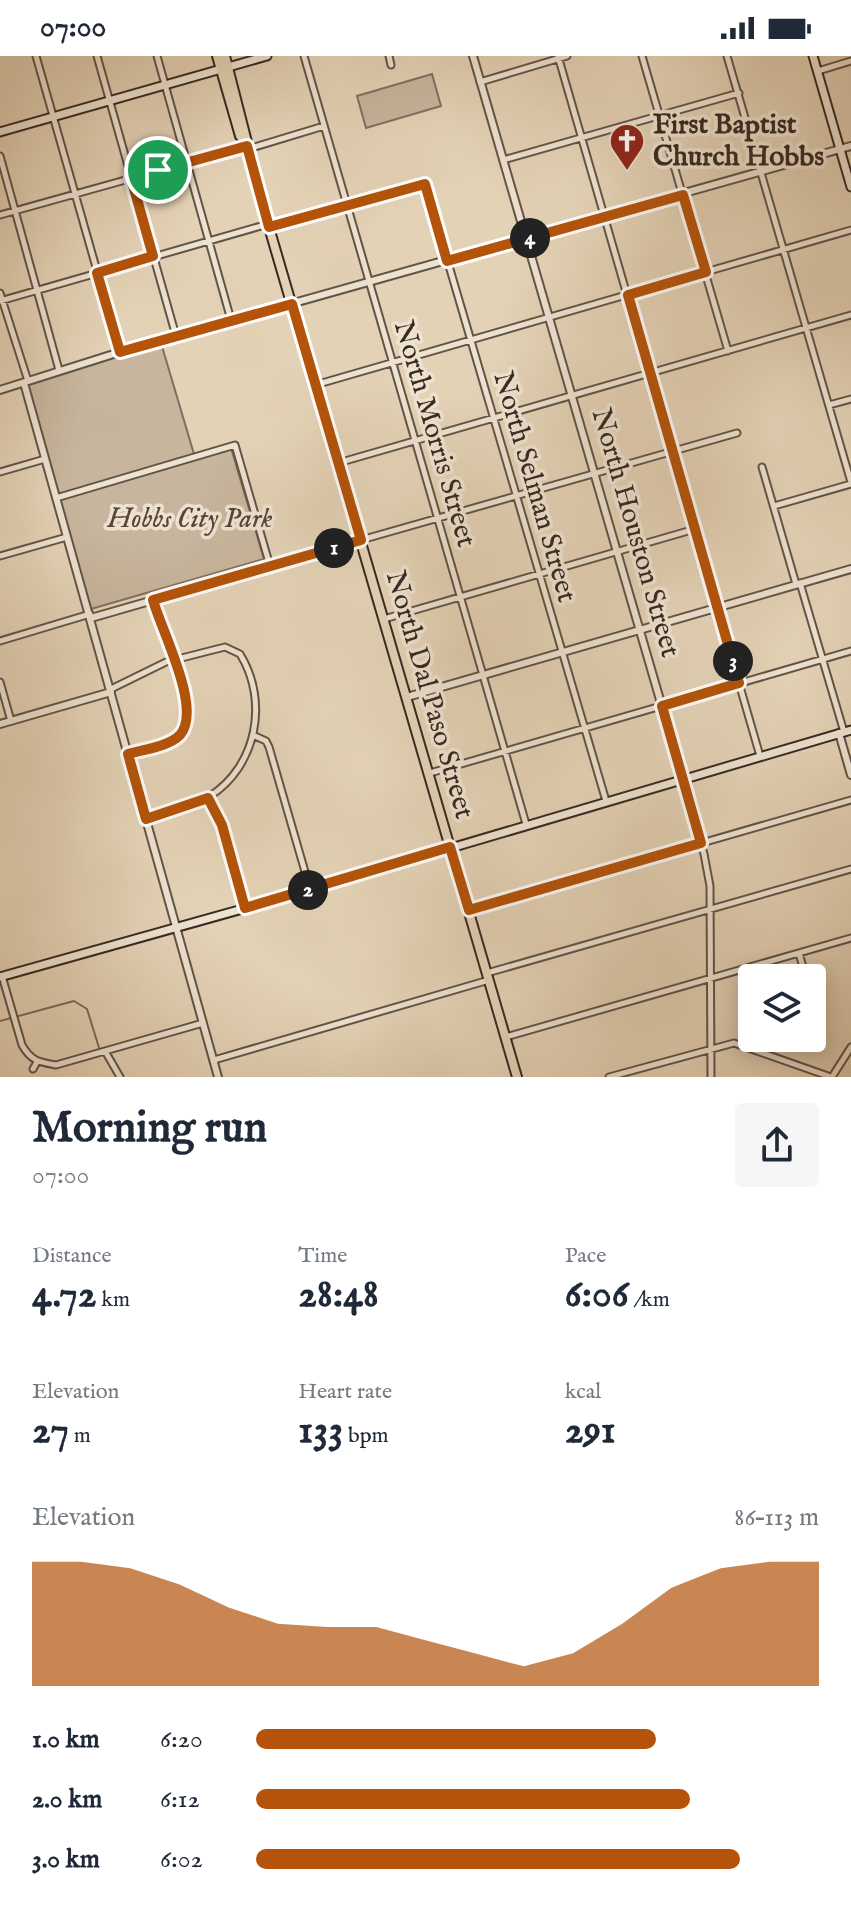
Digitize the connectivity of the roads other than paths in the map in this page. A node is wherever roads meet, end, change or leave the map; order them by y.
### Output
1 (36, 56) edge
2 (97, 56) edge
3 (157, 56) edge
4 (217, 56) edge
5 (225, 56) edge
6 (267, 56) edge
7 (304, 56) edge
8 (389, 56) edge
9 (473, 56) edge
10 (567, 56) edge
11 (642, 56) edge
12 (727, 56) edge
13 (813, 56) edge
14 (558, 57) edge
15 (851, 61) edge
16 (391, 65) dead end
17 (225, 68) junction
18 (818, 71) junction
19 (480, 82) junction
20 (165, 85) junction
21 (739, 93) junction
22 (109, 100) junction
23 (660, 115) junction
24 (53, 116) junction
25 (324, 126) junction
26 (0, 132) edge
27 (581, 138) junction
28 (247, 146) junction
29 (851, 146) edge
30 (840, 149) junction
31 (0, 156) edge
32 (503, 160) junction
33 (187, 162) junction
34 (762, 172) junction
35 (131, 178) junction
36 (851, 187) edge
37 (75, 194) junction
38 (683, 195) junction
39 (347, 205) junction
40 (15, 211) junction
41 (0, 215) edge
42 (604, 216) junction
43 (269, 226) junction
44 (851, 230) edge
45 (526, 239) junction
46 (208, 240) junction
47 (784, 250) junction
48 (153, 256) junction
49 (447, 261) junction
50 (706, 272) junction
51 (97, 273) junction
52 (369, 283) junction
53 (37, 289) junction
54 (628, 295) junction
55 (1, 298) edge
56 (292, 304) junction
57 (851, 315) edge
58 (549, 318) junction
59 (231, 320) junction
60 (806, 329) junction
61 (176, 336) junction
62 (470, 340) junction
63 (729, 351) junction
64 (120, 352) junction
65 (392, 363) junction
66 (59, 370) junction
67 (650, 373) junction
68 (26, 382) junction
69 (315, 385) junction
70 (0, 390) edge
71 (572, 396) junction
72 (851, 399) edge
73 (829, 405) junction
74 (493, 418) junction
75 (737, 433) dead end
76 (415, 441) junction
77 (673, 451) junction
78 (45, 459) junction
79 (338, 463) junction
80 (762, 467) dead end
81 (0, 472) edge
82 (595, 474) junction
83 (851, 483) edge
84 (517, 496) junction
85 (56, 498) junction
86 (774, 506) junction
87 (438, 518) junction
88 (695, 529) junction
89 (67, 537) junction
90 (361, 540) junction
91 (617, 552) junction
92 (0, 556) edge
93 (270, 566) junction
94 (851, 569) edge
95 (539, 574) junction
96 (798, 584) junction
97 (461, 597) junction
98 (153, 600) junction
99 (718, 607) junction
100 (90, 616) junction
101 (384, 619) junction
102 (640, 629) junction
103 (0, 641) edge
104 (851, 651) edge
105 (562, 652) junction
106 (174, 660) junction
107 (822, 660) junction
108 (484, 674) junction
109 (0, 682) edge
110 (739, 683) junction
111 (111, 690) junction
112 (407, 697) junction
113 (662, 706) junction
114 (11, 721) junction
115 (0, 724) edge
116 (584, 728) junction
117 (845, 732) edge
118 (253, 735) junction
119 (506, 751) junction
120 (128, 754) junction
121 (760, 756) junction
122 (430, 773) junction
123 (851, 775) edge
124 (683, 779) junction
125 (208, 798) junction
126 (851, 800) edge
127 (606, 801) junction
128 (146, 819) junction
129 (526, 824) junction
130 (701, 843) junction
131 (450, 847) junction
132 (851, 869) edge
133 (310, 889) junction
134 (245, 908) junction
135 (469, 910) junction
136 (710, 910) junction
137 (178, 926) junction
138 (851, 938) edge
139 (799, 953) junction
140 (802, 964) edge
141 (1, 976) edge
142 (488, 977) junction
143 (710, 979) junction
144 (203, 1023) junction
145 (505, 1038) junction
146 (851, 1047) edge
147 (709, 1048) junction
148 (105, 1051) junction
149 (214, 1060) junction
150 (37, 1062) junction
151 (33, 1069) dead end
152 (120, 1077) edge
153 (218, 1077) edge
154 (517, 1077) edge
155 (609, 1077) edge
156 (711, 1077) edge
157 (832, 1077) edge

1 - 24 street
2 - 22 street
3 - 20 street
4 - 17 main road
5 - 17 main road
6 - 17 main road
7 - 25 street, North Morris Street
8 - 16 street
9 - 19 street, North Houston Street
10 - 14 street
11 - 23 street
12 - 21 street
13 - 18 main road
14 - 19 street
14 - 27 street
15 - 18 street
17 - 20 main road
17 - 28 main road, North Dal Paso Street
18 - 30 main road
19 - 32 street, North Houston Street
20 - 22 main road
20 - 33 street
21 - 23 street
21 - 34 street
22 - 24 main road
22 - 35 street
23 - 27 street
23 - 38 street
24 - 26 main road
24 - 37 street
25 - 28 street
25 - 39 street, North Morris Street
27 - 32 street
27 - 42 street
28 - 33 street
28 - 43 main road, North Dal Paso Street
29 - 30 street
30 - 34 street
30 - 36 main road
31 - 40 street
32 - 45 street, North Houston Street
33 - 35 street
33 - 46 street
34 - 38 street
34 - 47 street
35 - 37 street
35 - 48 street
37 - 40 street
37 - 51 street
38 - 42 street
38 - 50 street
39 - 43 street
39 - 49 street, North Selman Street
39 - 52 street, North Morris Street
40 - 41 street
40 - 53 street
42 - 45 street
42 - 54 street
43 - 46 street
43 - 56 main road, North Dal Paso Street
44 - 47 street
45 - 49 street
45 - 58 street, North Houston Street
46 - 48 street
46 - 59 street
47 - 50 street
47 - 60 street
48 - 51 street
48 - 61 street
49 - 52 street
49 - 62 street, North Selman Street
50 - 54 street
50 - 63 street
51 - 53 street
51 - 64 street
52 - 56 street
52 - 65 street, North Morris Street
53 - 55 street
53 - 66 street
54 - 58 street
54 - 67 street
55 - 68 street
56 - 59 street
56 - 69 main road, North Dal Paso Street
57 - 60 street
58 - 62 street
58 - 71 street, North Houston Street
59 - 61 street
60 - 63 street
60 - 73 street
61 - 64 street
62 - 65 street
62 - 74 street, North Selman Street
63 - 67 street
64 - 66 street
65 - 69 street
65 - 76 street, North Morris Street
66 - 68 street
67 - 71 street
67 - 77 street
68 - 70 street
68 - 78 street
69 - 79 main road, North Dal Paso Street
71 - 74 street
71 - 82 street, North Houston Street
72 - 73 street
73 - 83 street
74 - 76 street
74 - 84 street, North Selman Street
75 - 77 street
76 - 79 street
76 - 87 street, North Morris Street
77 - 82 street
77 - 88 street
78 - 81 street
78 - 85 street
79 - 90 main road, North Dal Paso Street
80 - 86 street
82 - 84 street
82 - 91 street, North Houston Street
83 - 86 street
84 - 87 street
84 - 95 street, North Selman Street
85 - 89 street
85 - 93 street
86 - 96 street
87 - 90 street
87 - 97 street, North Morris Street
88 - 91 street
88 - 99 street
89 - 92 street
89 - 100 street
90 - 93 street
90 - 101 main road, North Dal Paso Street
91 - 95 street
91 - 102 street, North Houston Street
93 - 98 street
94 - 96 street
95 - 97 street
95 - 105 street, North Selman Street
96 - 99 street
96 - 107 street
97 - 101 street
97 - 108 street, North Morris Street
98 - 100 street
98 - 106 street
99 - 102 street
99 - 110 street
100 - 103 street
100 - 111 street
101 - 112 main road, North Dal Paso Street
102 - 105 street
102 - 113 street, North Houston Street
104 - 107 street
105 - 108 street
105 - 116 street, North Selman Street
106 - 111 street
106 - 118 street
106 - 120 street
107 - 110 street
107 - 117 street
108 - 112 street
108 - 119 street, North Morris Street
109 - 114 street
110 - 113 street
110 - 121 street
111 - 114 street
111 - 120 street
112 - 122 main road, North Dal Paso Street
113 - 116 street
113 - 124 street, North Houston Street
114 - 115 street
116 - 119 street
116 - 127 street, North Selman Street
117 - 121 main road
117 - 123 street
118 - 125 street
118 - 133 street
119 - 122 street
119 - 129 street, North Morris Street
120 - 128 street
121 - 124 main road
122 - 131 main road, North Dal Paso Street
124 - 127 main road
124 - 130 street, North Houston Street
125 - 128 street
125 - 134 street
126 - 130 street
127 - 129 main road
128 - 137 street
129 - 131 main road
130 - 135 street
130 - 136 street, North Houston Street
131 - 133 main road
131 - 135 main road, North Dal Paso Street
132 - 136 street
133 - 134 main road
134 - 137 main road
135 - 142 main road, North Dal Paso Street
136 - 142 street
136 - 143 street, North Houston Street
137 - 141 main road
137 - 144 street
138 - 139 street
139 - 140 street
139 - 143 street
141 - 150 street
142 - 145 main road, North Dal Paso Street
142 - 149 street
143 - 145 street
143 - 147 street, North Houston Street
144 - 148 street
144 - 149 street
145 - 154 main road, North Dal Paso Street
146 - 157 street
147 - 155 street
147 - 156 street, North Houston Street
147 - 157 street
148 - 150 street
148 - 152 street
149 - 153 street
150 - 151 street

